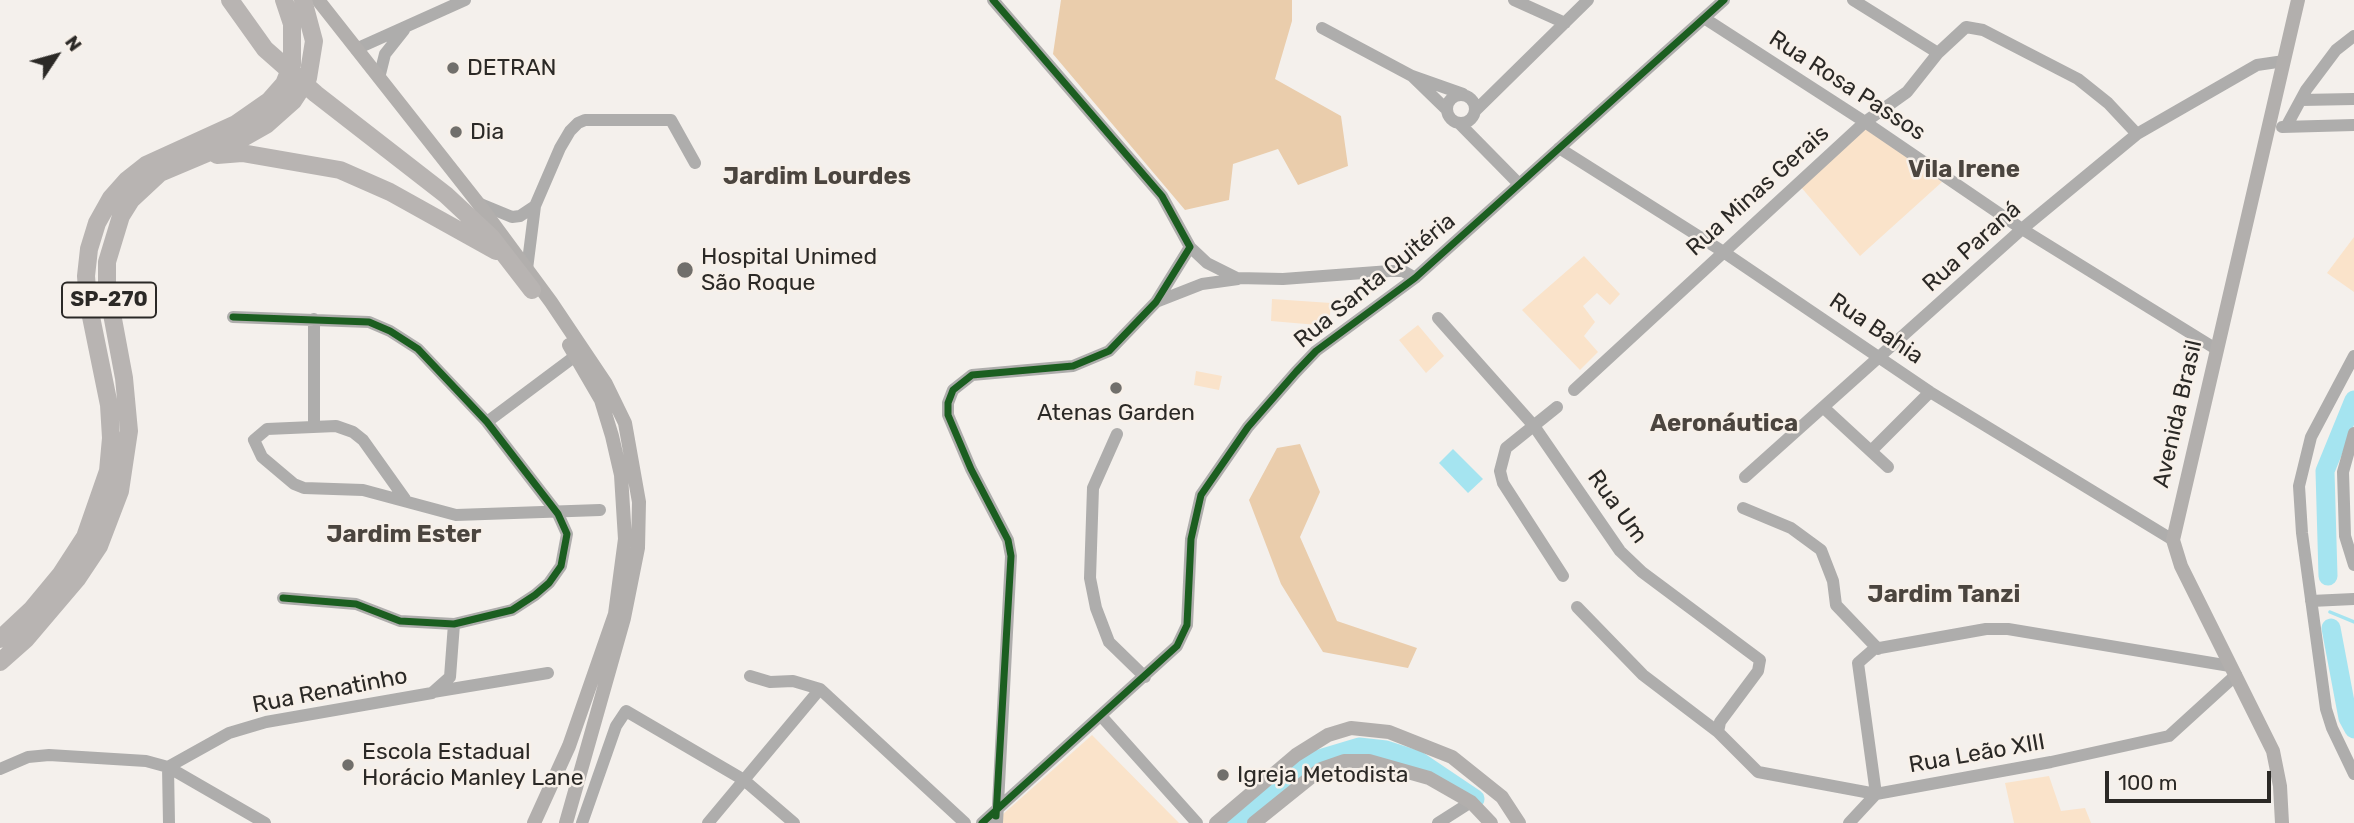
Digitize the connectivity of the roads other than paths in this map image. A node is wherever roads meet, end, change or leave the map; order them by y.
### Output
1 (230, 0) edge
2 (284, 0) edge
3 (303, 0) edge
4 (318, 0) edge
5 (465, 0) edge
6 (993, 0) edge
7 (1514, 0) edge
8 (1588, 0) edge
9 (1724, 0) edge
10 (1853, 0) edge
11 (2298, 0) edge
12 (1704, 18) junction
13 (1565, 23) junction
14 (407, 27) junction
15 (1322, 28) dead end
16 (2354, 36) edge
17 (356, 49) junction
18 (1938, 53) junction
19 (2284, 61) junction
20 (1412, 76) junction
21 (379, 78) junction
22 (1492, 92) junction
23 (1466, 96) junction
24 (2354, 99) edge
25 (2301, 100) junction
26 (1447, 110) junction
27 (1473, 114) junction
28 (1865, 122) junction
29 (1459, 123) junction
30 (2354, 125) edge
31 (2278, 127) junction
32 (2137, 134) junction
33 (1484, 146) junction
34 (1559, 148) junction
35 (196, 157) junction
36 (695, 163) dead end
37 (1519, 184) junction
38 (478, 203) junction
39 (535, 206) junction
40 (2022, 229) junction
41 (1190, 247) junction
42 (1722, 251) junction
43 (505, 256) junction
44 (527, 269) junction
45 (1241, 278) junction
46 (1415, 278) junction
47 (532, 289) joint
48 (1156, 302) junction
49 (233, 317) dead end
50 (1438, 318) dead end
51 (314, 319) junction
52 (2216, 349) junction
53 (580, 353) junction
54 (2354, 356) edge
55 (1881, 358) junction
56 (1574, 390) dead end
57 (1930, 392) junction
58 (1557, 407) dead end
59 (1824, 408) junction
60 (487, 422) junction
61 (1534, 426) junction
62 (314, 427) junction
63 (2354, 433) edge
64 (1116, 435) dead end
65 (1871, 451) junction
66 (1888, 467) dead end
67 (1745, 477) dead end
68 (405, 499) junction
69 (1743, 508) dead end
70 (600, 510) dead end
71 (558, 514) junction
72 (2173, 540) junction
73 (2354, 565) edge
74 (1563, 576) dead end
75 (283, 598) dead end
76 (2351, 600) edge
77 (2311, 601) junction
78 (1577, 607) dead end
79 (454, 624) junction
80 (0, 639) edge
81 (1878, 649) junction
82 (0, 662) edge
83 (2233, 670) junction
84 (548, 673) dead end
85 (750, 676) dead end
86 (1145, 677) junction
87 (820, 690) junction
88 (432, 692) junction
89 (1102, 717) junction
90 (1718, 732) junction
91 (168, 767) junction
92 (0, 769) edge
93 (2354, 774) edge
94 (744, 780) junction
95 (1877, 794) junction
96 (1471, 803) junction
97 (997, 817) edge
98 (169, 823) edge
99 (265, 823) edge
100 (534, 823) edge
101 (566, 823) edge
102 (582, 823) edge
103 (708, 823) edge
104 (794, 823) edge
105 (965, 823) edge
106 (982, 823) edge
107 (1197, 823) edge
108 (1216, 823) edge
109 (1254, 823) edge
110 (1437, 823) edge
111 (1491, 823) edge
112 (1520, 823) edge
113 (1849, 823) edge
114 (2282, 823) edge

1 - 43 highway
2 - 80 highway, SP-270
3 - 35 highway, SP-270
4 - 17 main road
5 - 14 street
6 - 41 street
7 - 13 street
8 - 13 street
9 - 12 street, Rua Santa Quitéria
10 - 18 street
11 - 19 main road, Avenida Brasil
12 - 28 street, Rua Rosa Passos
12 - 34 street, Rua Santa Quitéria
13 - 22 street
14 - 17 street
14 - 21 street
15 - 20 street
16 - 25 street
17 - 21 main road
18 - 28 street, Rua Minas Gerais
18 - 32 street, Rua Minas Gerais
19 - 31 main road, Avenida Brasil
19 - 32 street, Rua Paraná
20 - 23 street
20 - 26 street
21 - 38 main road
22 - 23 street
22 - 27 street
23 - 26 street
23 - 27 street
24 - 25 street
25 - 31 street
26 - 29 street
27 - 29 street
27 - 33 street
28 - 40 street, Rua Rosa Passos
28 - 42 street, Rua Minas Gerais
29 - 33 street
30 - 31 street
31 - 52 main road, Avenida Brasil
32 - 40 street, Rua Paraná
33 - 37 street
34 - 37 street, Rua Santa Quitéria
34 - 42 street, Rua Bahia
35 - 43 highway
35 - 82 highway, SP-270
36 - 39 street
37 - 46 street, Rua Santa Quitéria
38 - 39 street
38 - 44 main road
39 - 44 street
40 - 52 street, Rua Rosa Passos
40 - 55 street, Rua Paraná
41 - 45 street
41 - 48 street
42 - 55 street, Rua Bahia
42 - 56 street, Rua Minas Gerais
43 - 47 highway
44 - 53 main road
45 - 46 street
45 - 48 street
46 - 86 street, Rua Santa Quitéria
47 - 53 main road
48 - 97 street
49 - 51 street
50 - 61 street, Rua Um
51 - 60 street
51 - 62 street
52 - 72 main road, Avenida Brasil
53 - 60 street
53 - 100 main road
53 - 101 main road
54 - 77 street
55 - 57 street, Rua Bahia
55 - 59 street, Rua Paraná
57 - 65 street
57 - 72 street, Rua Bahia
58 - 61 street
59 - 65 street
59 - 67 street, Rua Paraná
60 - 71 street
61 - 74 street
61 - 90 street, Rua Um
62 - 68 street
62 - 68 street
63 - 73 street
64 - 86 street
65 - 66 street
68 - 71 street
69 - 81 street
70 - 71 street
71 - 79 street
72 - 83 main road
75 - 79 street
76 - 77 street
77 - 93 street
78 - 90 street, Rua Leão XIII
79 - 88 street, Rua Renatinho
81 - 83 street
81 - 95 street
83 - 95 street, Rua Leão XIII
83 - 114 main road
84 - 88 street
85 - 87 street
86 - 89 street, Rua Santa Quitéria
87 - 94 street
87 - 105 street
88 - 91 street, Rua Renatinho
89 - 97 street, Rua Santa Quitéria
89 - 107 street
90 - 95 street, Rua Leão XIII
91 - 92 street
91 - 98 street
91 - 99 street
94 - 102 street
94 - 103 street
94 - 104 street
95 - 113 street
96 - 109 main road
96 - 110 street
96 - 111 main road
97 - 106 street, Rua Santa Quitéria
108 - 112 main road

